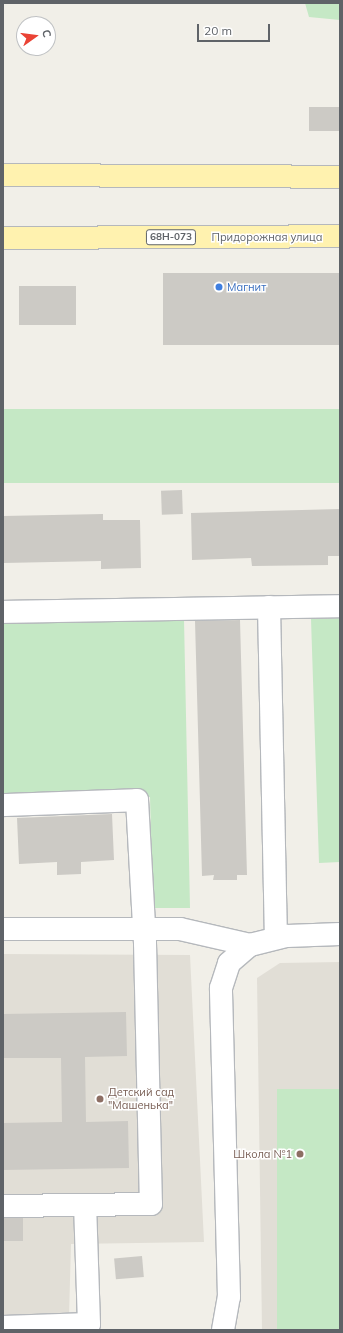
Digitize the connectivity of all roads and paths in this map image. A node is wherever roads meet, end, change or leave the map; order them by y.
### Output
1 (3, 175) edge
2 (340, 177) edge
3 (340, 236) edge
4 (3, 238) edge
5 (340, 606) edge
6 (269, 607) junction
7 (3, 612) edge
8 (3, 805) edge
9 (3, 929) edge
10 (144, 929) junction
11 (340, 934) edge
12 (276, 938) junction
13 (250, 945) junction
14 (85, 1205) junction
15 (3, 1206) edge
16 (3, 1327) edge
17 (223, 1330) edge

1 - 2 main road
3 - 4 main road, Придорожная улица / 68Н-073
5 - 6 street
6 - 7 street
6 - 12 street
8 - 10 street
9 - 10 street
10 - 13 street
10 - 14 street
11 - 12 street
12 - 13 street
13 - 17 street
14 - 15 street
14 - 16 street

